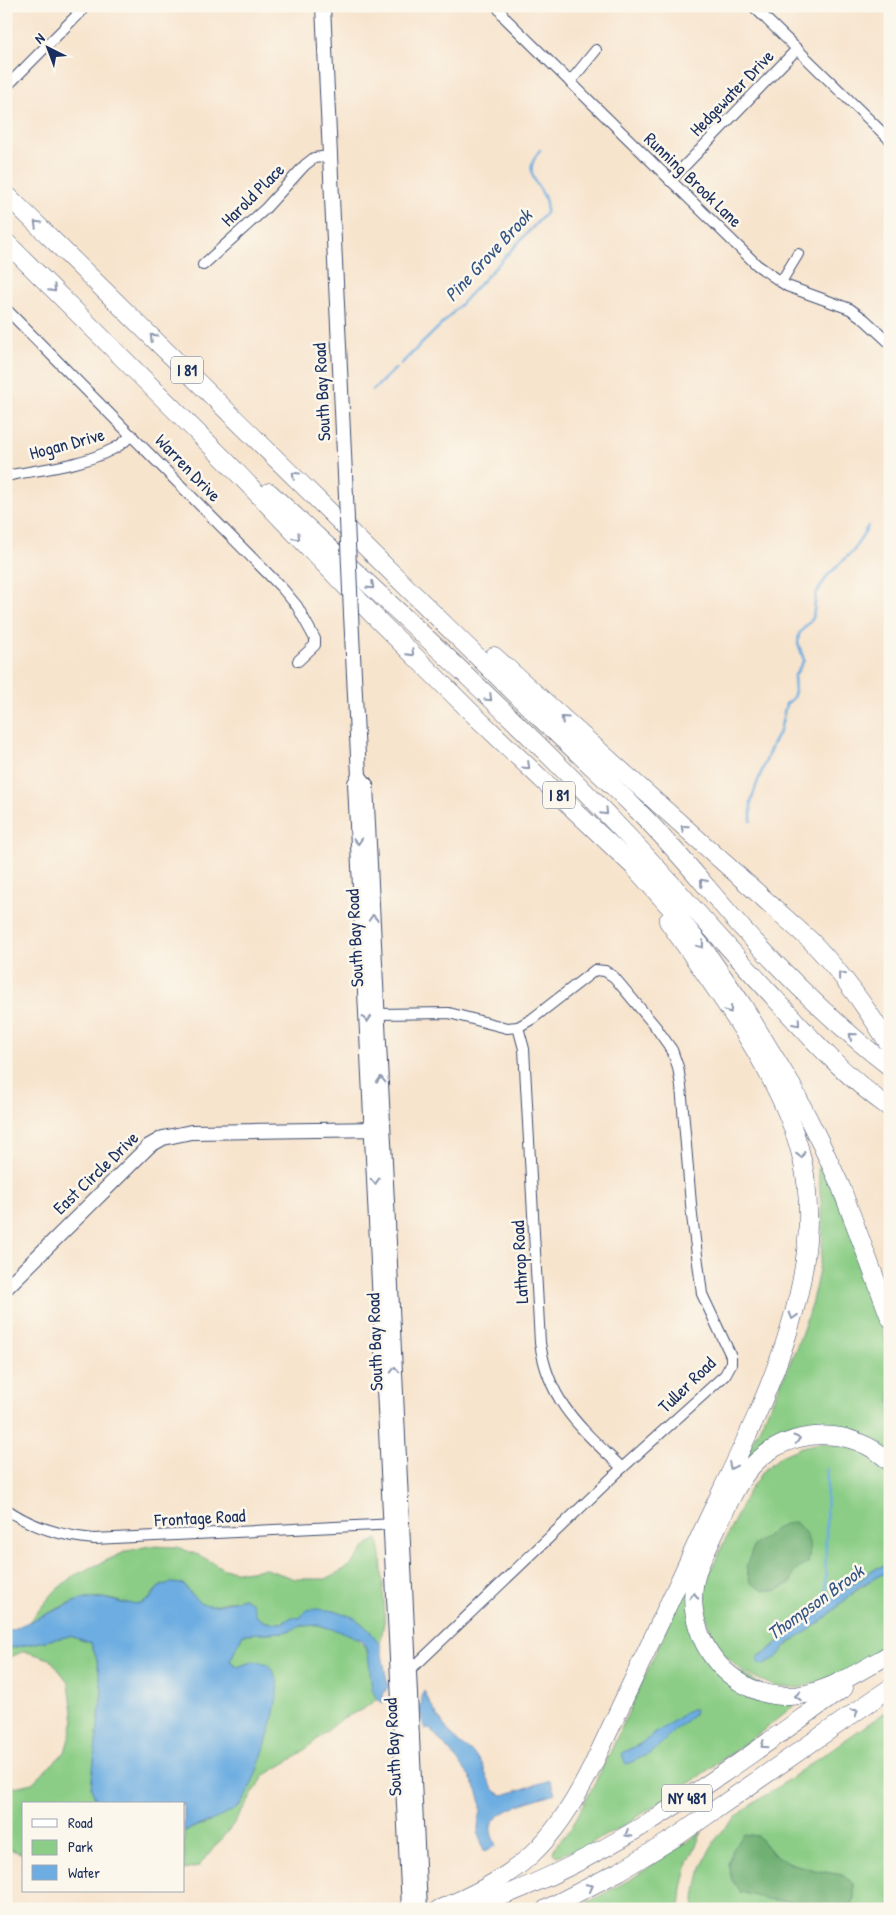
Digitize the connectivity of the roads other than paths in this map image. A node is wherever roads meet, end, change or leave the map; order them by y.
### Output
1 (322, 6) edge
2 (496, 6) edge
3 (753, 6) edge
4 (79, 8) edge
5 (797, 49) junction
6 (596, 50) dead end
7 (570, 82) junction
8 (6, 87) edge
9 (890, 140) edge
10 (329, 156) junction
11 (670, 180) junction
12 (6, 194) edge
13 (6, 242) edge
14 (798, 254) dead end
15 (203, 265) dead end
16 (780, 282) junction
17 (6, 309) edge
18 (890, 344) edge
19 (117, 351) junction
20 (132, 435) junction
21 (6, 476) edge
22 (367, 546) junction
23 (298, 661) dead end
24 (359, 776) junction
25 (622, 855) junction
26 (378, 1014) junction
27 (518, 1026) junction
28 (890, 1046) edge
29 (890, 1067) edge
30 (890, 1108) edge
31 (378, 1128) junction
32 (6, 1288) edge
33 (890, 1318) edge
34 (890, 1462) edge
35 (622, 1468) junction
36 (6, 1509) edge
37 (396, 1524) junction
38 (890, 1655) edge
39 (403, 1670) junction
40 (890, 1688) edge
41 (440, 1908) edge
42 (409, 1909) edge
43 (420, 1909) edge
44 (466, 1909) edge
45 (546, 1909) edge

1 - 10 street, South Bay Road
2 - 7 street, Running Brook Lane
3 - 5 street
4 - 8 street
5 - 9 street
5 - 11 street, Hedgewater Drive
6 - 7 street
7 - 11 street, Running Brook Lane
10 - 15 street, Harold Place
10 - 24 street, South Bay Road, bridge
11 - 16 street, Running Brook Lane
22 -> 12 highway, I 81
13 -> 19 highway, I 81
14 - 16 street
16 - 18 street, Running Brook Lane
17 - 20 street, Warren Drive
19 -> 25 highway, I 81
19 -> 30 highway
20 - 21 street, Hogan Drive
20 - 23 street, Warren Drive
28 -> 22 highway, I 81
29 -> 22 highway
26 -> 24 street, South Bay Road
24 -> 31 street, South Bay Road
25 -> 33 highway, I 81
25 -> 41 highway
26 - 27 street
31 -> 26 street, South Bay Road
27 - 35 street, Lathrop Road
27 - 35 street, Tuller Road
31 - 32 street, East Circle Drive
31 - 37 street, South Bay Road
38 -> 34 highway
35 - 39 street, Tuller Road
36 - 37 street, Frontage Road
37 - 39 street, South Bay Road
38 -> 44 highway, NY 481
39 - 42 street, South Bay Road
39 - 43 street, South Bay Road
45 -> 40 highway, NY 481

